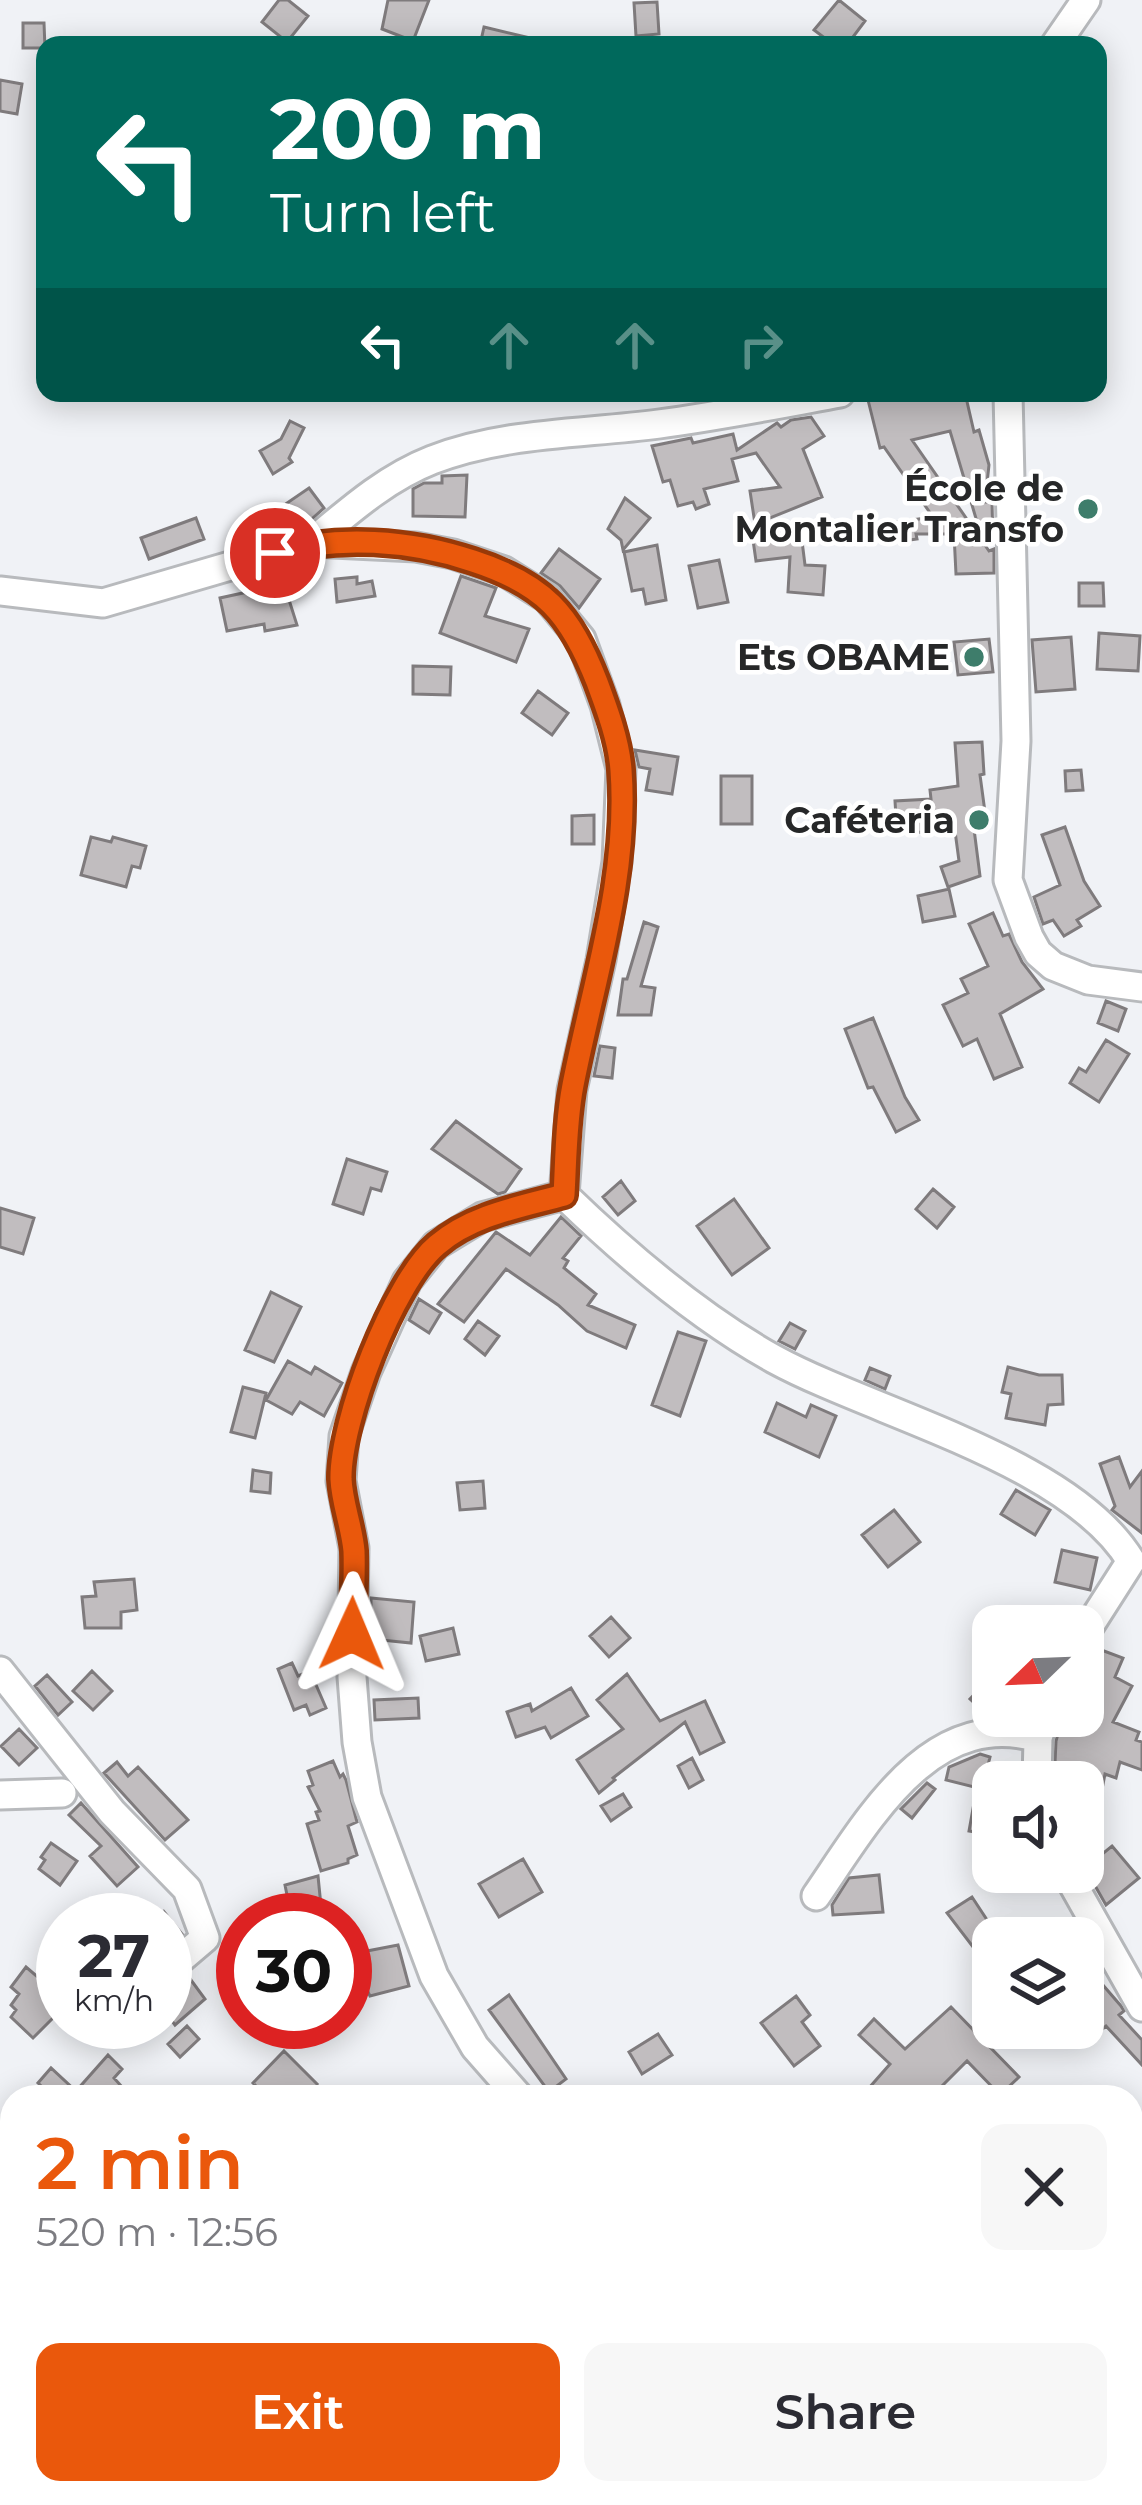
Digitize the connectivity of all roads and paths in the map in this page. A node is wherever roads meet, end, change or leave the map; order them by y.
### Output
1 (1086, 1) edge
2 (1061, 36) edge
3 (788, 402) edge
4 (1009, 402) edge
5 (312, 542) junction
6 (0, 591) edge
7 (1142, 987) edge
8 (564, 1195) junction
9 (1136, 1554) edge
10 (1103, 1605) edge
11 (0, 1671) edge
12 (972, 1735) edge
13 (62, 1793) dead end
14 (0, 1795) edge
15 (189, 1893) edge
16 (1078, 1893) edge
17 (815, 1896) dead end
18 (192, 1902) edge
19 (192, 1949) edge
20 (1142, 2007) edge
21 (509, 2085) edge

1 - 2 street
3 - 5 street
4 - 7 street
5 - 6 street
5 - 8 street
8 - 9 street
8 - 21 street
9 - 10 street
11 - 15 street
12 - 17 street
13 - 14 street
16 - 20 street
18 - 19 street

